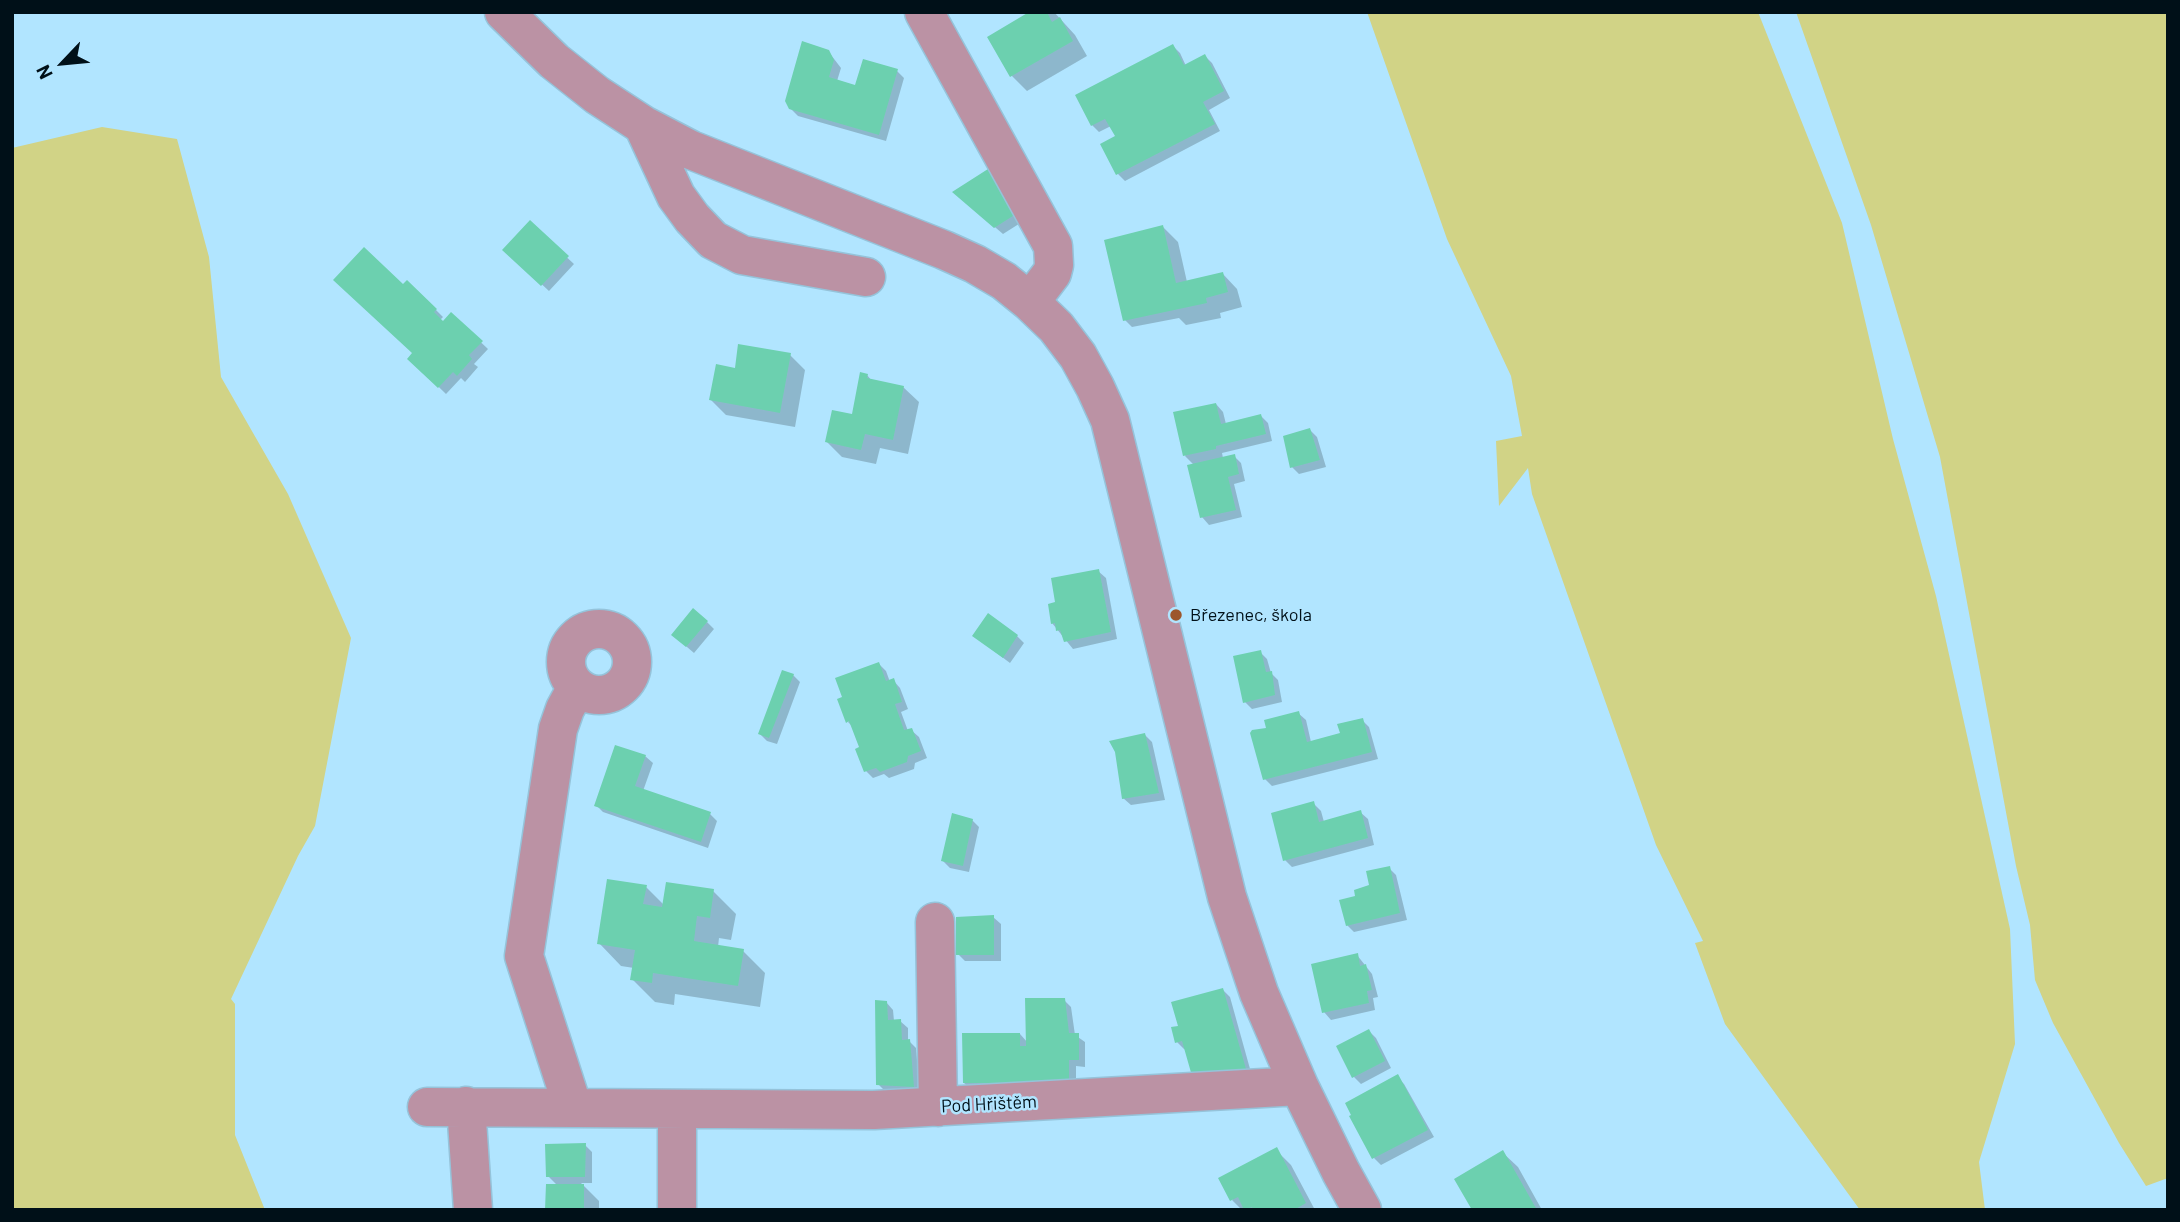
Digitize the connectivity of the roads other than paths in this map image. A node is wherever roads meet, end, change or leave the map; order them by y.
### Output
1 (504, 12) edge
2 (925, 12) edge
3 (643, 125) junction
4 (866, 278) dead end
5 (1030, 302) junction
6 (577, 687) dead end
7 (935, 922) dead end
8 (1299, 1086) junction
9 (466, 1106) junction
10 (428, 1107) dead end
11 (937, 1107) junction
12 (573, 1108) junction
13 (677, 1109) junction
14 (473, 1210) edge
15 (677, 1210) edge
16 (1362, 1210) edge

1 - 3 street
2 - 5 street
3 - 4 street
3 - 5 street
5 - 8 street
6 - 12 street
7 - 11 street
8 - 11 street, Pod Hřištěm
8 - 16 street
9 - 10 street, Pod Hřištěm
9 - 12 street, Pod Hřištěm
9 - 14 street
11 - 13 street, Pod Hřištěm
12 - 13 street, Pod Hřištěm
13 - 15 street

